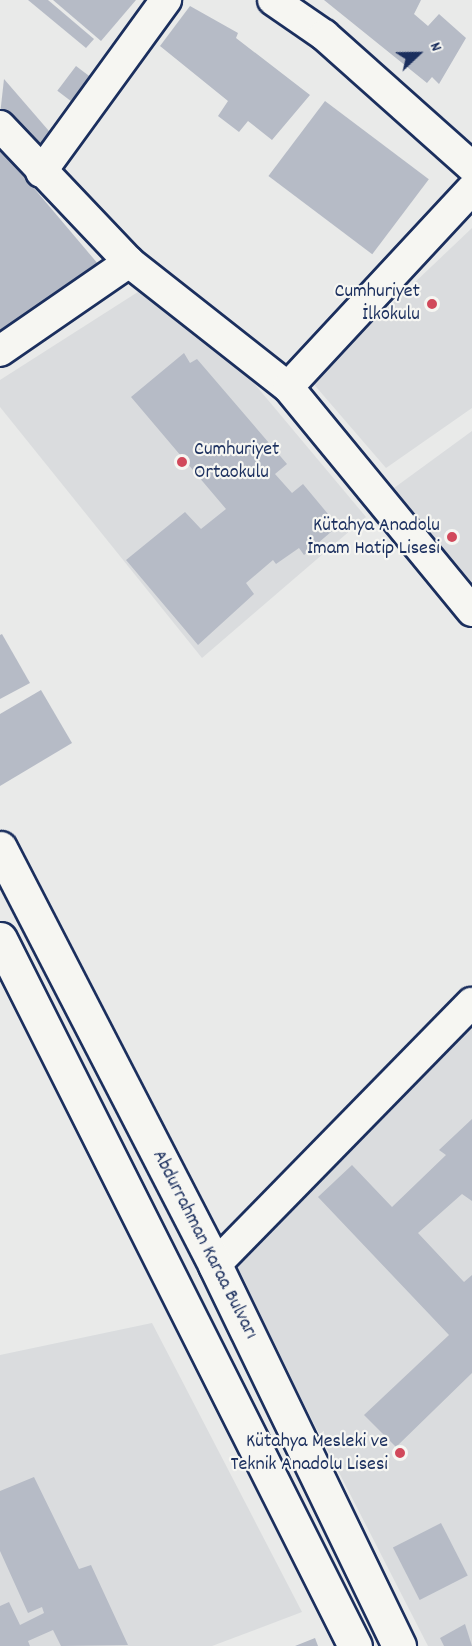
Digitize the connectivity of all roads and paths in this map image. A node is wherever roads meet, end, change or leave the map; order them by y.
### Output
1 (166, 0) edge
2 (273, 0) edge
3 (0, 126) edge
4 (472, 167) edge
5 (41, 172) junction
6 (472, 189) edge
7 (129, 262) junction
8 (0, 351) edge
9 (288, 387) junction
10 (472, 611) edge
11 (0, 848) edge
12 (0, 939) edge
13 (472, 1003) edge
14 (216, 1265) junction
15 (355, 1646) edge
16 (399, 1646) edge

1 - 5 street
2 - 4 street
3 - 5 street
5 - 7 street
6 - 9 street
7 - 8 street
7 - 9 street
9 - 10 street
11 - 14 main road, Abdurrahman Karaa Bulvarı
12 - 15 main road
13 - 14 street
14 - 16 main road, Abdurrahman Karaa Bulvarı

